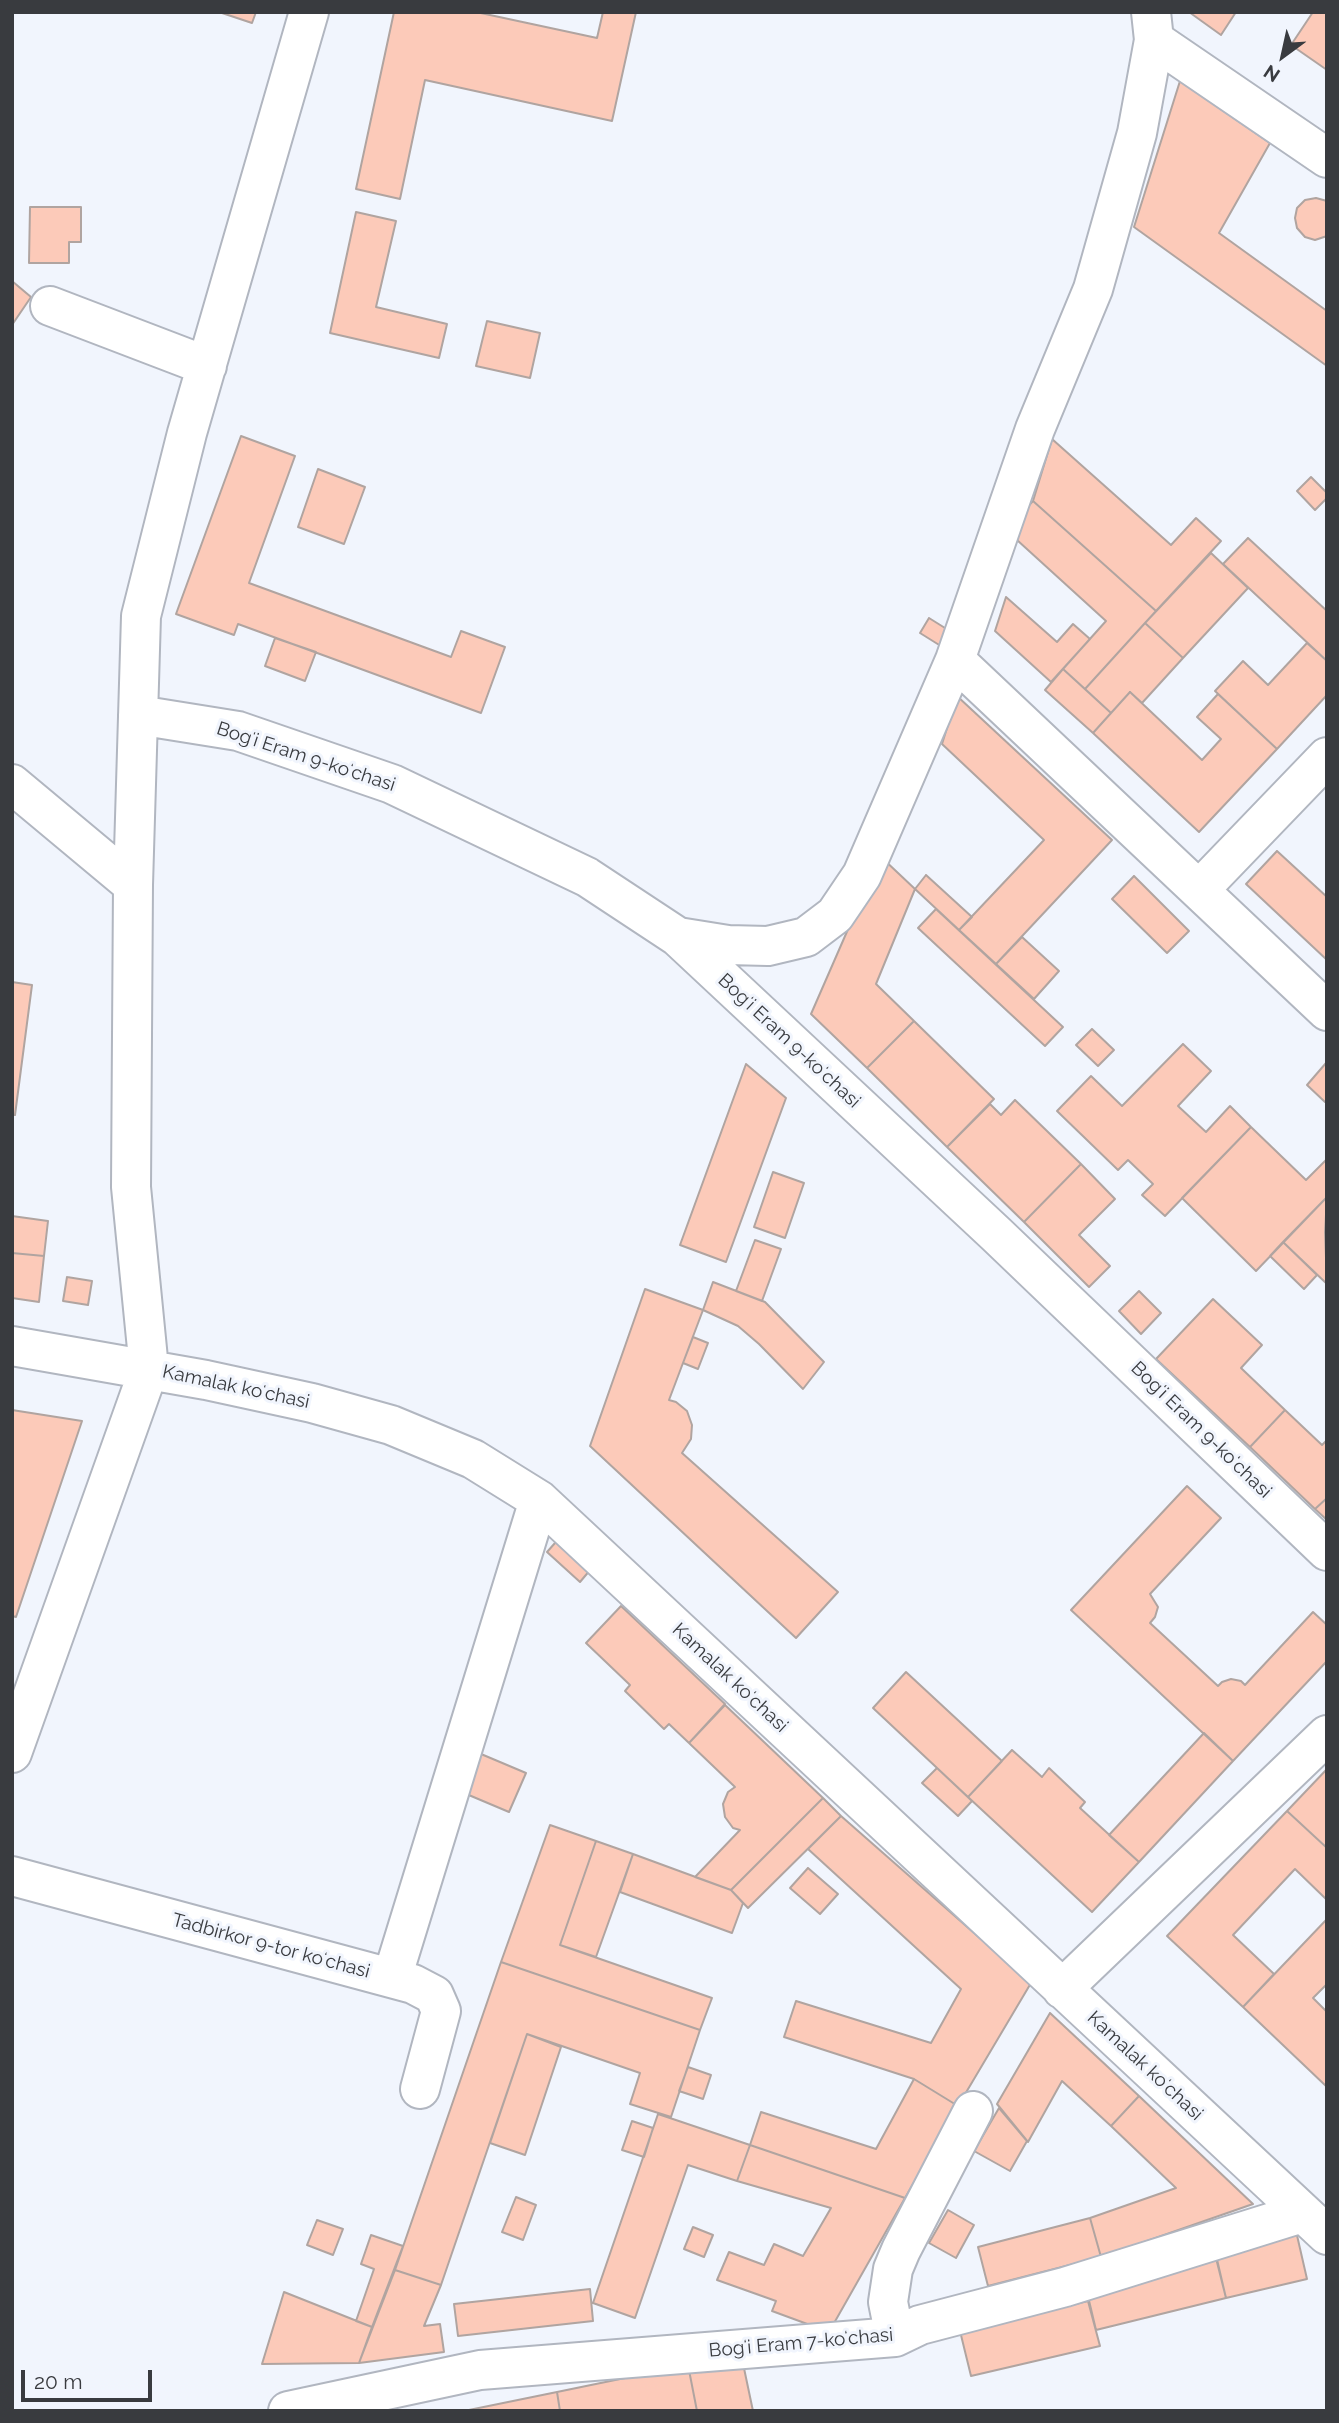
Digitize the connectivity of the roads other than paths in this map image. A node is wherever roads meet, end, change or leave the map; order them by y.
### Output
1 (309, 12) edge
2 (1152, 26) edge
3 (1327, 158) edge
4 (50, 306) dead end
5 (206, 366) junction
6 (955, 660) junction
7 (138, 715) junction
8 (1327, 757) edge
9 (12, 784) edge
10 (132, 885) junction
11 (1199, 890) junction
12 (678, 937) junction
13 (1327, 1011) edge
14 (12, 1346) edge
15 (149, 1369) junction
16 (540, 1500) junction
17 (1327, 1551) edge
18 (1327, 1735) edge
19 (12, 1753) edge
20 (12, 1876) edge
21 (392, 1978) junction
22 (1062, 1989) junction
23 (420, 2089) dead end
24 (973, 2111) dead end
25 (1314, 2224) edge
26 (895, 2337) junction
27 (288, 2411) edge

1 - 5 street
2 - 3 street
2 - 6 street
4 - 5 street
5 - 7 street
6 - 11 street
6 - 12 street
7 - 10 street
7 - 12 street, Bogʻi Eram 9-koʻchasi
8 - 11 street
9 - 10 street
10 - 15 street
11 - 13 street
12 - 17 street, Bogʻi Eram 9-koʻchasi
14 - 15 street, Kamalak koʻchasi
15 - 16 street, Kamalak koʻchasi
15 - 19 street
16 - 21 street
16 - 22 street, Kamalak koʻchasi
18 - 22 street
20 - 21 street, Tadbirkor 9-tor koʻchasi
21 - 23 street, Tadbirkor 9-tor koʻchasi
22 - 25 street, Kamalak koʻchasi
24 - 26 street
25 - 26 street, Bogʻi Eram 7-koʻchasi
26 - 27 street, Bogʻi Eram 7-koʻchasi

